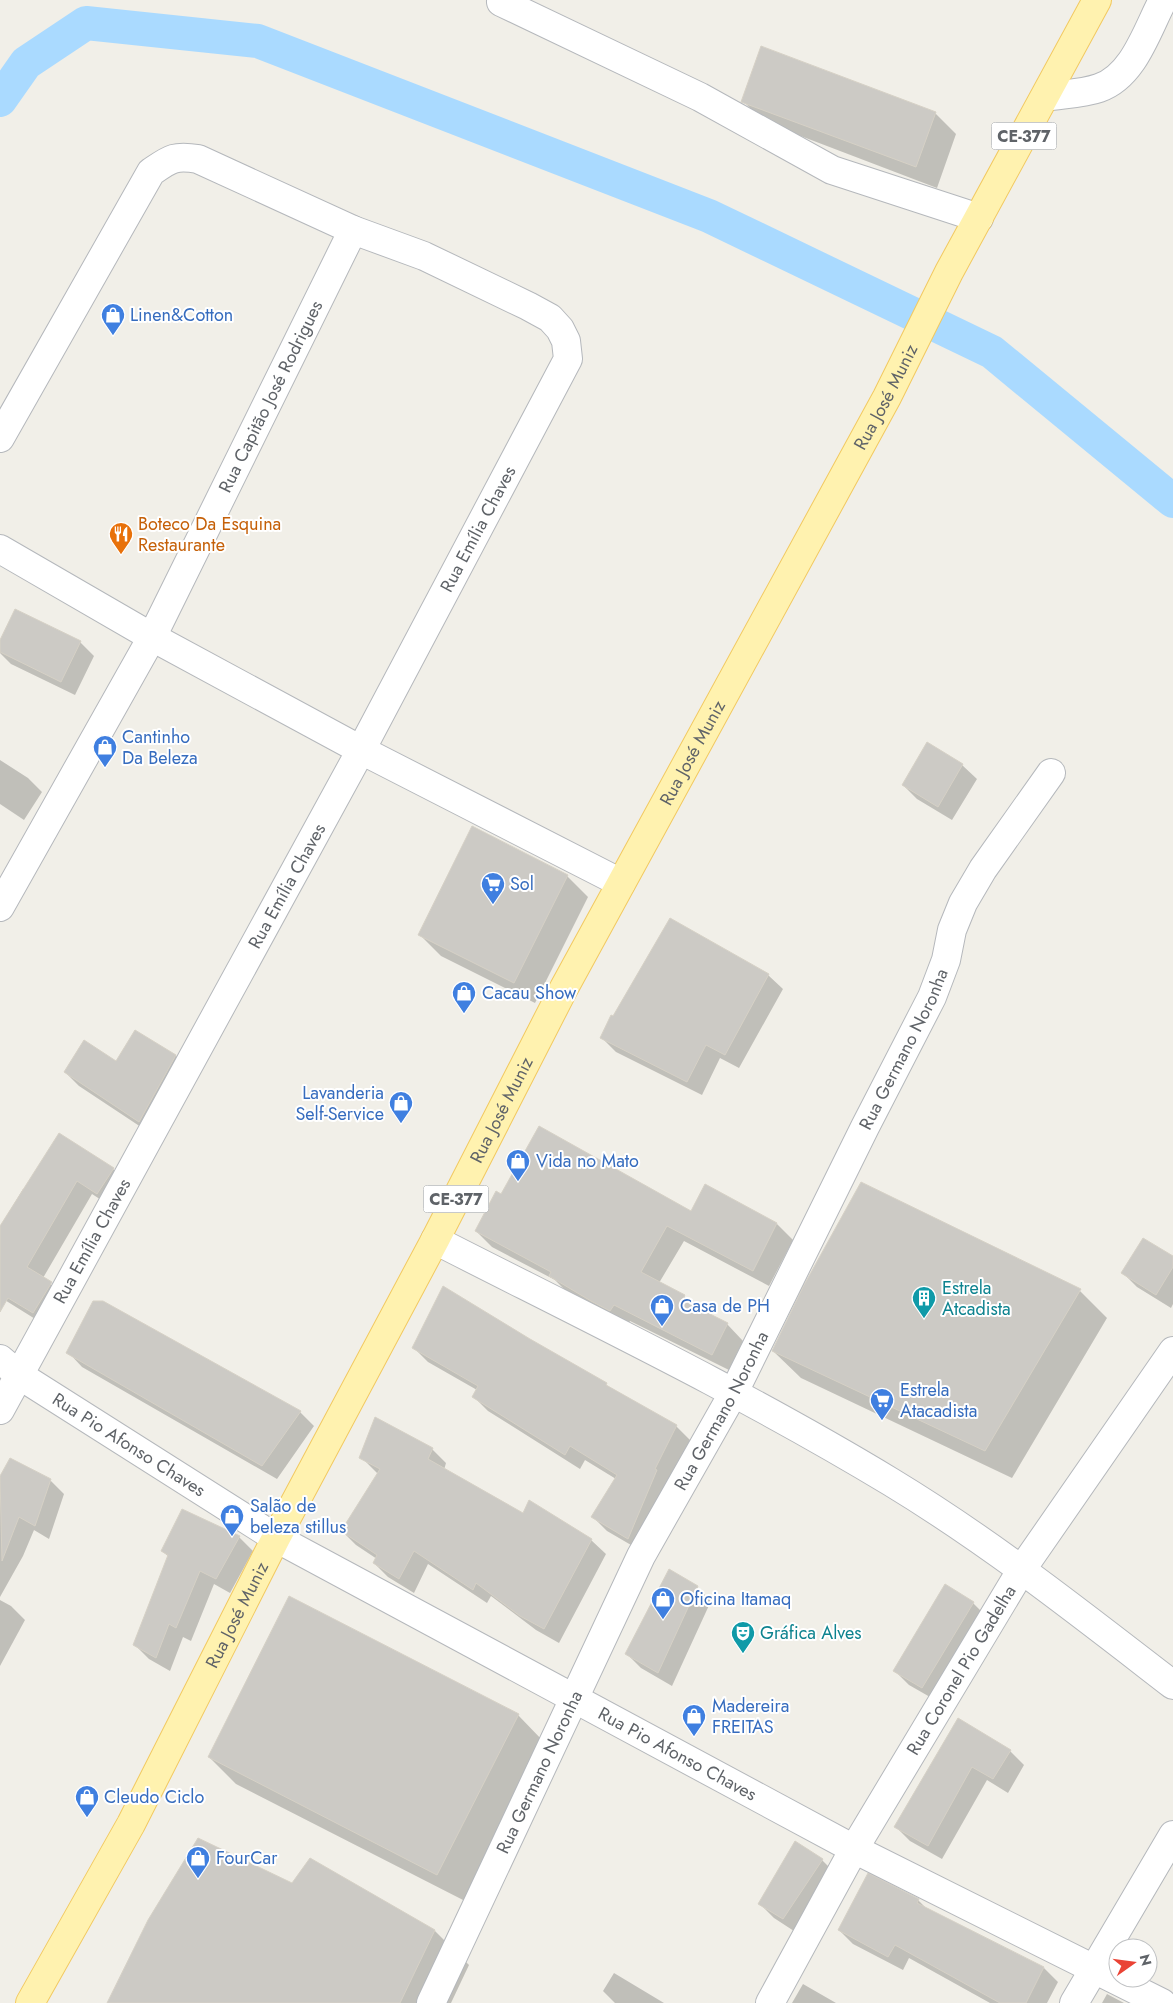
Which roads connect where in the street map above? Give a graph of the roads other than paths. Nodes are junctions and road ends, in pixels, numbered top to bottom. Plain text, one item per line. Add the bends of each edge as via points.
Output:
1 (502, 0) edge
2 (1098, 0) edge
3 (1163, 0) edge
4 (1045, 97) junction
5 (979, 218) junction
6 (353, 230) junction
7 (0, 438) edge
8 (0, 550) edge
9 (152, 637) junction
10 (361, 750) junction
11 (1051, 773) dead end
12 (621, 883) junction
13 (0, 907) edge
14 (435, 1240) junction
15 (1173, 1351) edge
16 (10, 1367) edge
17 (734, 1392) junction
18 (0, 1410) edge
19 (276, 1538) junction
20 (1022, 1569) junction
21 (1173, 1684) edge
22 (573, 1699) junction
23 (1173, 1835) edge
24 (854, 1849) junction
25 (1095, 1968) junction
26 (30, 2003) edge
27 (431, 2003) edge
28 (770, 2003) edge
29 (1074, 2003) edge
30 (1162, 2003) edge

1 - 5 street via 700,97 832,170
2 - 4 main road, CE-377
3 - 4 street via 1121,76 1097,89
4 - 5 main road, CE-377
5 - 12 main road, Rua José Muniz / CE-377 via 887,397
6 - 7 street via 198,159 179,156 169,159 151,172
6 - 9 street, Rua Capitão José Rodrigues
6 - 10 street, Rua Emília Chaves via 424,256 550,318 566,341 568,359
8 - 9 street
9 - 10 street
9 - 13 street, Rua Capitão José Rodrigues
10 - 12 street
10 - 16 street, Rua Emília Chaves
11 - 17 street, Rua Germano Noronha via 963,903 932,997
12 - 14 main road, Rua José Muniz / CE-377
14 - 17 street
14 - 19 main road, Rua José Muniz / CE-377
15 - 20 street, Rua Coronel Pio Gadelha
16 - 18 street, Rua Emília Chaves
16 - 19 street, Rua Pio Afonso Chaves
17 - 20 street via 892,1482
17 - 22 street, Rua Germano Noronha via 641,1556
19 - 22 street, Rua Pio Afonso Chaves
19 - 26 main road, Rua José Muniz / CE-377 via 131,1824
20 - 21 street
20 - 24 street, Rua Coronel Pio Gadelha
22 - 24 street, Rua Pio Afonso Chaves
22 - 27 street, Rua Germano Noronha
23 - 25 street
24 - 25 street, Rua Pio Afonso Chaves
24 - 28 street, Rua Coronel Pio Gadelha
25 - 29 street
25 - 30 street, Rua Pio Afonso Chaves

